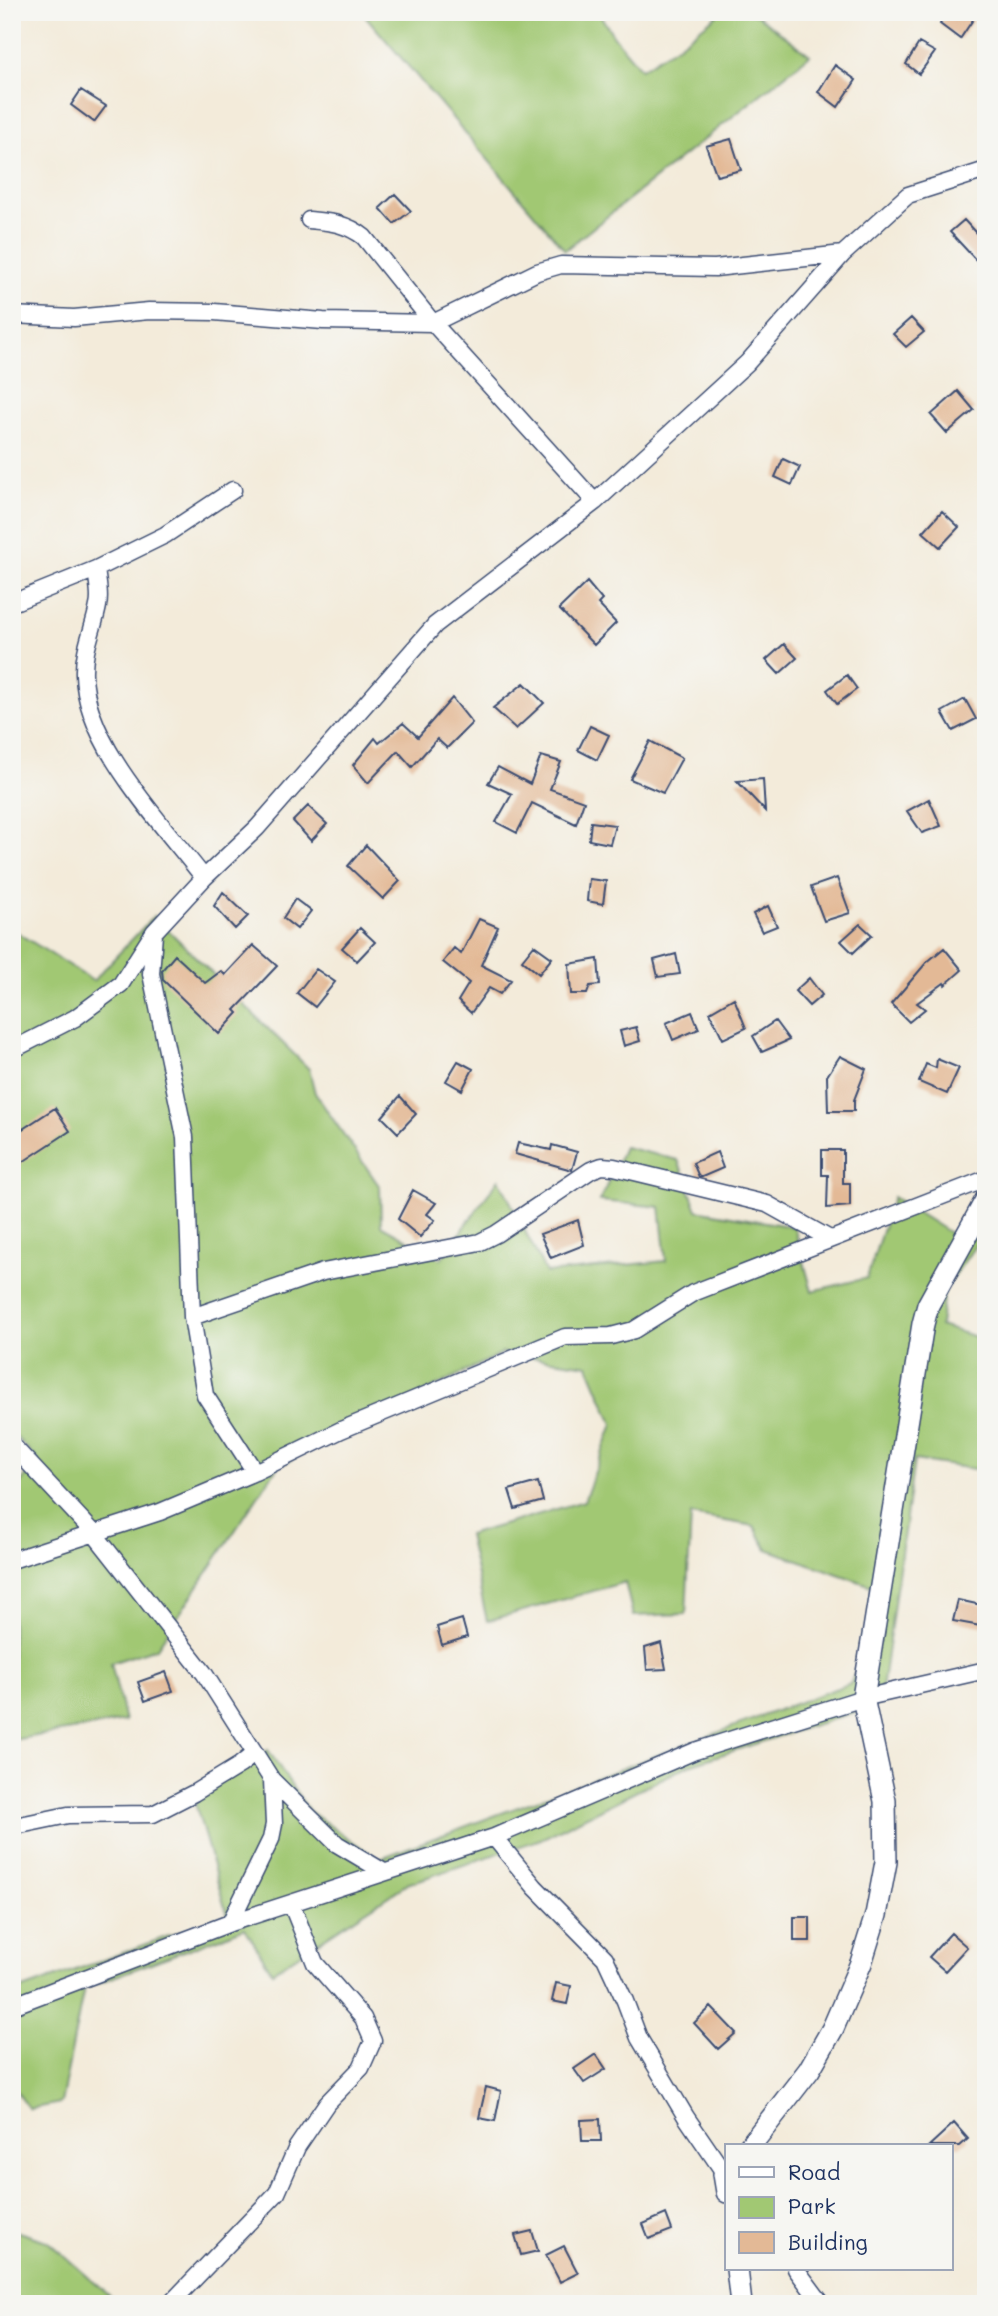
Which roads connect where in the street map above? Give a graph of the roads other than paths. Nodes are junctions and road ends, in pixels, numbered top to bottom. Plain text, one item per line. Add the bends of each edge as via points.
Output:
1 (986, 170) edge
2 (309, 220) dead end
3 (843, 254) junction
4 (12, 315) edge
5 (433, 323) junction
6 (233, 490) dead end
7 (595, 502) junction
8 (96, 569) junction
9 (12, 603) edge
10 (204, 878) junction
11 (154, 932) junction
12 (12, 1050) edge
13 (986, 1179) edge
14 (986, 1200) edge
15 (830, 1239) junction
16 (192, 1317) junction
17 (12, 1445) edge
18 (255, 1472) junction
19 (93, 1532) junction
20 (12, 1560) edge
21 (986, 1670) edge
22 (863, 1698) junction
23 (255, 1753) junction
24 (272, 1780) junction
25 (12, 1824) edge
26 (494, 1837) junction
27 (384, 1872) junction
28 (291, 1903) junction
29 (230, 1923) junction
30 (12, 2006) edge
31 (752, 2144) edge
32 (725, 2176) edge
33 (737, 2270) edge
34 (797, 2270) edge
35 (170, 2304) edge
36 (741, 2304) edge
37 (822, 2304) edge

1 - 3 street via 908,195
2 - 5 street via 352,227
3 - 5 street via 715,268 561,265 537,272
3 - 7 street via 747,363
4 - 5 street via 74,318 149,311 214,312 323,321
5 - 7 street
6 - 8 street via 165,535
7 - 10 street via 435,625 257,828
8 - 9 street
8 - 10 street via 99,603 83,672 87,706 112,760
10 - 11 street
11 - 12 street via 121,984 75,1018
11 - 16 street via 151,974 185,1137
13 - 15 street
14 - 22 street via 928,1305 923,1324
15 - 16 street via 766,1203 602,1166 480,1242 323,1272
15 - 18 street via 693,1293 634,1330 565,1338 341,1430
16 - 18 street via 205,1395
17 - 19 street
18 - 19 street via 160,1512
19 - 20 street
19 - 23 street via 204,1673
21 - 22 street
22 - 26 street via 695,1751
22 - 31 street via 885,1801 886,1862 876,1915 833,2028 809,2070
23 - 24 street
23 - 25 street via 153,1814 68,1815
24 - 27 street via 337,1844
24 - 29 street via 271,1839
26 - 27 street
26 - 32 street via 535,1887 605,1958 639,2038
27 - 28 street
28 - 29 street
28 - 35 street via 315,1963 363,2018 373,2040 361,2068 327,2103 297,2147 277,2193
29 - 30 street
33 - 36 street
34 - 37 street

